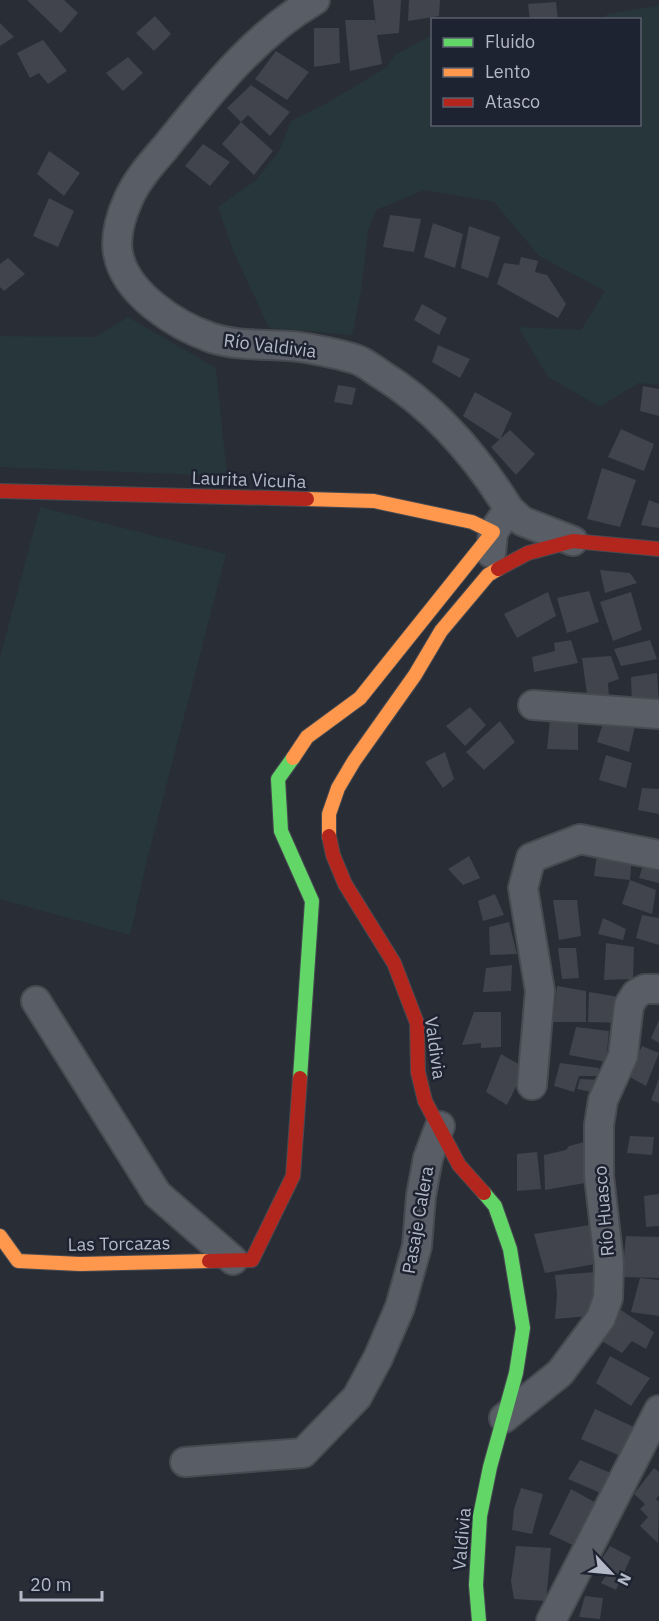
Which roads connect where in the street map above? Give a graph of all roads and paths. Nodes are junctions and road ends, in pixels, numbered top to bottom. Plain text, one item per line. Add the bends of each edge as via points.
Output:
1 (315, 0) edge
2 (0, 491) edge
3 (501, 520) junction
4 (573, 541) junction
5 (659, 549) edge
6 (488, 575) junction
7 (533, 705) dead end
8 (659, 714) edge
9 (659, 855) edge
10 (659, 989) edge
11 (36, 1001) dead end
12 (532, 1085) dead end
13 (440, 1126) junction
14 (0, 1236) edge
15 (242, 1260) junction
16 (659, 1410) edge
17 (504, 1418) junction
18 (185, 1462) dead end
19 (479, 1621) edge
20 (551, 1621) edge

1 - 3 street, Río Valdivia via 295,12 234,65 147,169 128,200 119,227 118,254 140,294 184,325 213,338 242,344 292,346 357,359 408,391 488,476
2 - 3 street, Laurita Vicuña via 374,501 472,522
3 - 4 street, Río Valdivia via 522,521
3 - 6 street
3 - 15 street via 360,698 307,737 278,779 281,831 312,902 293,1176
4 - 5 street
4 - 6 street, Valdivia via 528,553
6 - 13 street, Valdivia via 441,631 354,761 329,814 333,855 345,884 381,940 417,1023 418,1072 426,1101
7 - 8 street
9 - 12 street via 580,839 531,858 523,888 540,991
10 - 17 street, Río Huasco via 645,989 629,1005 623,1056 603,1100 599,1176 609,1263 608,1298 601,1318 560,1373
11 - 15 street via 157,1194
13 - 17 street, Valdivia via 459,1165 495,1206 510,1249 523,1328
13 - 18 street, Pasaje Calera via 428,1158 417,1246 400,1307 357,1397 303,1453
14 - 15 street, Las Torcazas via 18,1261 80,1264
16 - 20 street
17 - 19 street, Valdivia via 480,1516 476,1585

